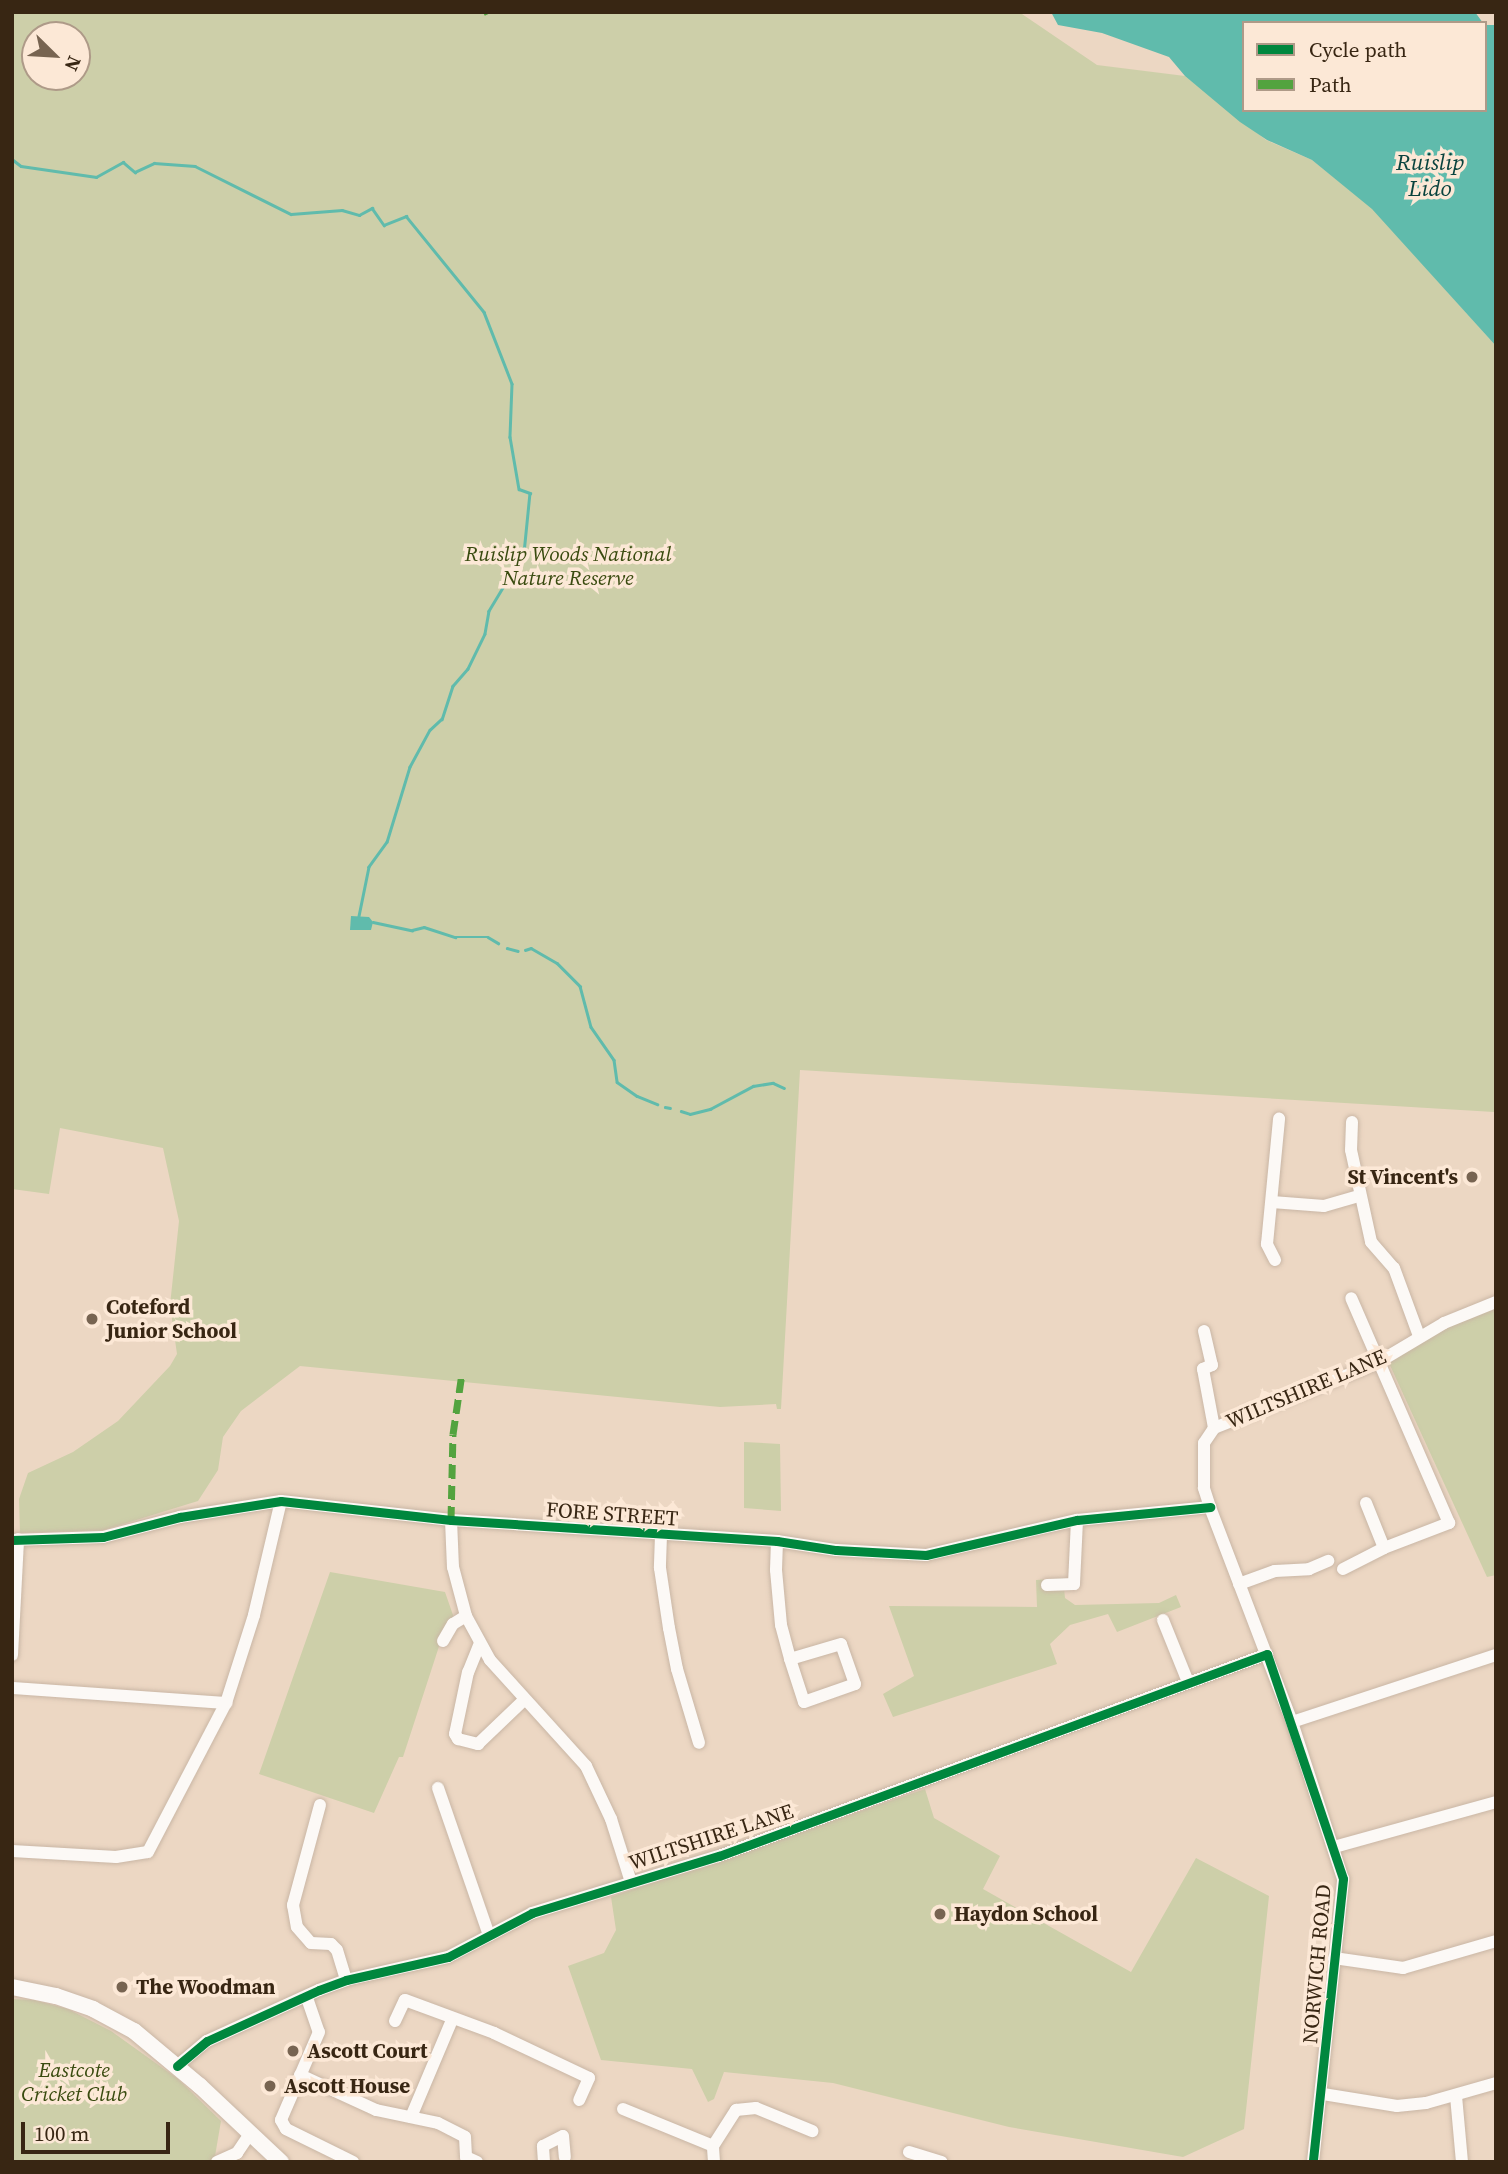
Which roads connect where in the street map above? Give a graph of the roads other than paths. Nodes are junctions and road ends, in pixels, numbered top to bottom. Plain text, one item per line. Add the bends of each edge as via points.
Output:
1 (1279, 1119) dead end
2 (1352, 1122) dead end
3 (1359, 1196) junction
4 (1272, 1202) junction
5 (1275, 1260) dead end
6 (1351, 1298) dead end
7 (1496, 1302) edge
8 (1204, 1331) dead end
9 (1419, 1336) junction
10 (1377, 1363) junction
11 (1214, 1428) junction
12 (281, 1501) junction
13 (1366, 1503) dead end
14 (1210, 1507) junction
15 (451, 1520) junction
16 (1077, 1520) junction
17 (661, 1535) junction
18 (15, 1540) edge
19 (777, 1541) junction
20 (1384, 1548) junction
21 (1328, 1561) dead end
22 (1343, 1569) dead end
23 (1239, 1584) junction
24 (1046, 1585) dead end
25 (466, 1616) junction
26 (1163, 1619) dead end
27 (443, 1641) dead end
28 (480, 1643) junction
29 (1267, 1654) junction
30 (12, 1655) edge
31 (1496, 1655) edge
32 (790, 1660) junction
33 (1188, 1682) junction
34 (12, 1688) edge
35 (524, 1700) junction
36 (226, 1703) junction
37 (1292, 1722) junction
38 (699, 1743) dead end
39 (438, 1788) dead end
40 (1496, 1802) edge
41 (320, 1805) dead end
42 (1334, 1847) junction
43 (12, 1851) edge
44 (631, 1882) junction
45 (489, 1935) junction
46 (1496, 1941) edge
47 (1334, 1958) junction
48 (346, 1980) junction
49 (12, 1987) edge
50 (307, 1998) junction
51 (452, 2020) junction
52 (395, 2021) dead end
53 (177, 2066) junction
54 (300, 2075) junction
55 (1496, 2083) edge
56 (1323, 2094) junction
57 (1456, 2096) junction
58 (579, 2100) dead end
59 (623, 2109) dead end
60 (411, 2117) junction
61 (812, 2131) dead end
62 (249, 2135) junction
63 (712, 2146) junction
64 (909, 2152) dead end
65 (565, 2157) dead end
66 (238, 2158) edge
67 (217, 2162) edge
68 (281, 2162) edge
69 (353, 2162) edge
70 (477, 2162) edge
71 (544, 2162) edge
72 (714, 2162) edge
73 (940, 2162) edge
74 (1313, 2162) edge
75 (1462, 2162) edge

1 - 4 street
2 - 3 street via 1351,1150
3 - 4 street via 1324,1206
3 - 9 street via 1371,1242 1394,1268
4 - 5 street via 1267,1244
6 - 10 street
7 - 9 street, WILTSHIRE LANE
8 - 11 street via 1212,1365 1203,1369
9 - 10 street, WILTSHIRE LANE
10 - 11 street, WILTSHIRE LANE
10 - 20 street via 1449,1523
11 - 14 street, WILTSHIRE LANE via 1203,1449 1204,1488
12 - 15 street, FORE STREET
12 - 18 street, FORE STREET via 180,1517 103,1537
12 - 36 street via 254,1615
13 - 20 street
14 - 16 street, FORE STREET
14 - 23 street, WILTSHIRE LANE
15 - 17 street, FORE STREET
15 - 25 street via 453,1567
16 - 19 street, FORE STREET via 926,1555
16 - 24 street via 1074,1584
17 - 19 street, FORE STREET
17 - 38 street via 660,1567 677,1669
18 - 30 street
19 - 32 street via 782,1625
20 - 22 street
21 - 23 street via 1309,1569 1275,1571
23 - 29 street, WILTSHIRE LANE
25 - 27 street via 453,1624
25 - 28 street
26 - 33 street
28 - 35 street
28 - 35 street via 468,1672 455,1734 458,1739 478,1744
29 - 33 street, WILTSHIRE LANE
29 - 37 street, NORWICH ROAD
31 - 37 street
32 - 32 street via 841,1644 855,1684 804,1702
33 - 44 street, WILTSHIRE LANE via 719,1856
34 - 36 street
35 - 44 street via 586,1766 611,1819
36 - 43 street via 148,1852 116,1857
37 - 42 street, NORWICH ROAD
39 - 45 street
40 - 42 street
41 - 48 street via 293,1905 297,1927 311,1943 331,1944 337,1950
42 - 47 street, NORWICH ROAD via 1343,1879
44 - 45 street, WILTSHIRE LANE via 532,1913
45 - 48 street, WILTSHIRE LANE via 449,1957
46 - 47 street via 1403,1968
47 - 56 street, NORWICH ROAD
48 - 50 street, WILTSHIRE LANE
49 - 53 main road via 93,2009 134,2031
50 - 53 street, WILTSHIRE LANE via 207,2041
50 - 54 street via 319,2032
51 - 52 street via 405,2000
51 - 58 street via 494,2033 589,2078
51 - 60 street
53 - 62 main road
54 - 60 street via 376,2110
54 - 69 street via 281,2120 286,2129
55 - 57 street
56 - 57 street via 1397,2106
56 - 74 street, NORWICH ROAD
57 - 75 street
59 - 63 street
60 - 70 street via 438,2123 465,2137 466,2157
61 - 63 street via 756,2108 736,2109
62 - 66 street
62 - 68 main road
63 - 72 street
64 - 73 street
65 - 71 street via 563,2136 543,2146
66 - 67 street

